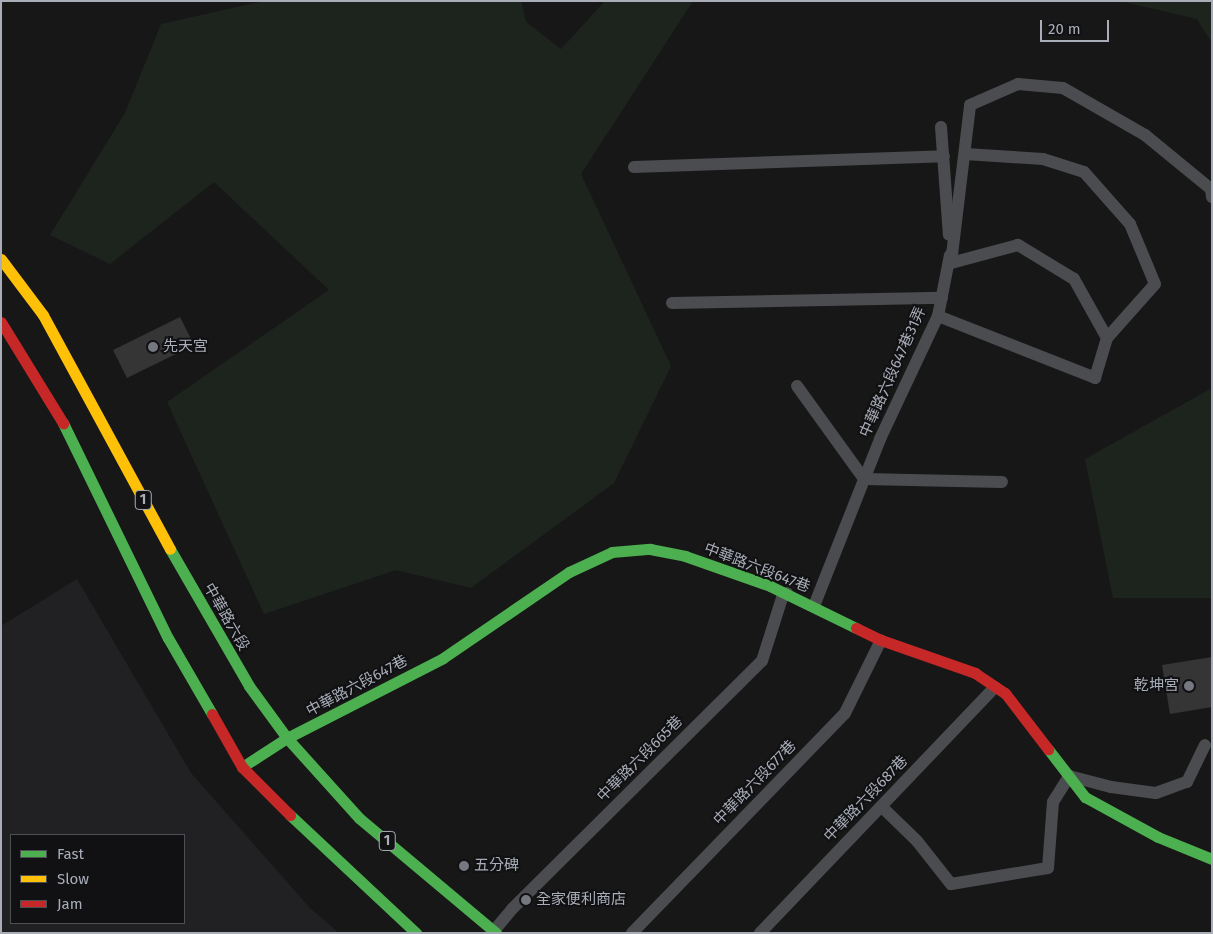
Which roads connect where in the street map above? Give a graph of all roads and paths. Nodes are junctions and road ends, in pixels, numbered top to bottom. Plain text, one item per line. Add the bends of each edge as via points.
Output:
1 (941, 126) dead end
2 (965, 154) junction
3 (944, 156) junction
4 (634, 167) dead end
5 (1212, 197) edge
6 (1, 260) edge
7 (951, 263) junction
8 (942, 298) junction
9 (672, 303) dead end
10 (938, 316) junction
11 (1, 322) edge
12 (1107, 338) junction
13 (797, 386) dead end
14 (864, 480) junction
15 (1002, 482) dead end
16 (787, 593) junction
17 (814, 606) junction
18 (881, 640) junction
19 (995, 686) junction
20 (287, 738) junction
21 (1205, 745) dead end
22 (242, 767) junction
23 (1069, 776) junction
24 (882, 807) junction
25 (1212, 859) edge
26 (494, 932) edge
27 (416, 933) edge
28 (632, 933) edge
29 (760, 933) edge

1 - 3 lane, 中華路六段647巷31弄
2 - 5 lane via 970,105 1018,84 1063,88 1145,135 1210,189
2 - 7 lane
2 - 12 lane via 1043,159 1084,172 1130,224 1155,284
3 - 4 lane
3 - 7 lane, 中華路六段647巷31弄
6 - 20 main road, 中華路六段 / 1 via 43,315 175,558 249,686
7 - 8 lane, 中華路六段647巷31弄
7 - 12 lane via 1018,245 1074,279
8 - 9 lane
8 - 10 lane, 中華路六段647巷31弄
10 - 12 lane via 1095,378
10 - 14 lane, 中華路六段647巷31弄
11 - 22 main road via 53,404 136,567 168,638
13 - 14 lane, 中華路六段647巷31弄
14 - 15 lane
14 - 17 lane, 中華路六段647巷31弄
16 - 17 main road, 中華路六段647巷
16 - 20 main road, 中華路六段647巷 via 686,556 650,549 612,552 569,572 443,658
16 - 26 lane, 中華路六段665巷 via 782,598 762,661
17 - 18 main road, 中華路六段647巷
18 - 19 main road, 中華路六段647巷 via 975,673
18 - 28 lane, 中華路六段677巷 via 845,713
19 - 23 main road, 中華路六段647巷 via 1032,725
19 - 24 lane, 中華路六段687巷
20 - 22 main road, 中華路六段647巷
20 - 26 main road, 中華路六段 / 1 via 359,818
21 - 23 lane via 1187,782 1156,793 1112,787
22 - 27 main road via 330,855
23 - 24 lane via 1053,802 1048,868 951,884 918,841
23 - 25 main road, 中華路六段647巷 via 1085,797 1158,837
24 - 29 lane, 中華路六段687巷

